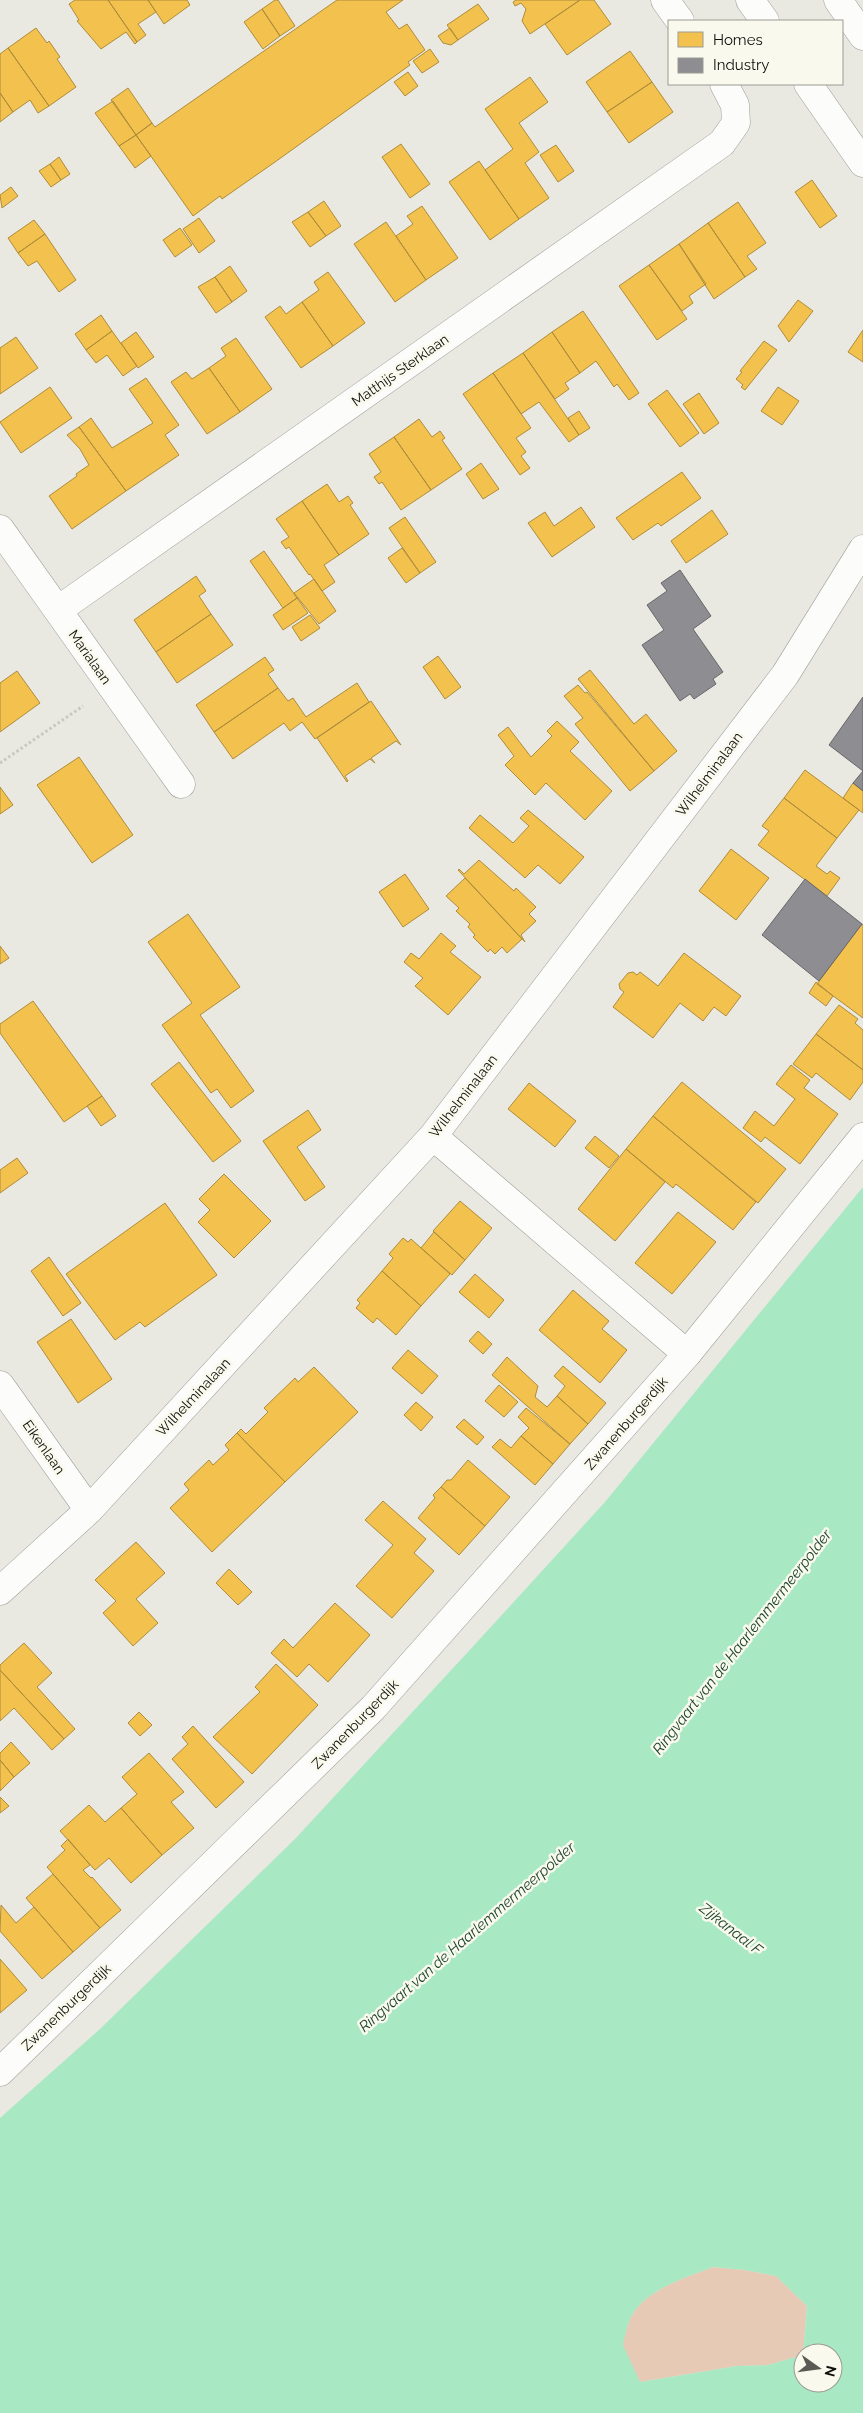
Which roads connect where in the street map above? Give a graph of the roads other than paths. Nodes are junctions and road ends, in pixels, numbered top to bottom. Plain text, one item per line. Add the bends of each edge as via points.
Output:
1 (665, 0) edge
2 (750, 0) edge
3 (838, 0) edge
4 (679, 20) edge
5 (764, 20) edge
6 (863, 36) edge
7 (725, 85) edge
8 (809, 85) edge
9 (863, 163) edge
10 (0, 529) edge
11 (863, 549) edge
12 (58, 610) junction
13 (181, 784) dead end
14 (434, 1136) junction
15 (863, 1137) edge
16 (687, 1354) junction
17 (0, 1384) edge
18 (89, 1510) junction
19 (0, 1590) edge
20 (0, 2072) edge

1 - 4 street
2 - 5 street
3 - 6 street
7 - 12 street, Matthijs Sterklaan via 735,105 736,123 722,143
8 - 9 street
10 - 12 street, Marialaan
11 - 14 street, Wilhelminalaan via 785,675
12 - 13 street, Marialaan
14 - 16 street
14 - 18 street, Wilhelminalaan
15 - 16 street, Zwanenburgerdijk
16 - 20 street, Zwanenburgerdijk via 373,1708
17 - 18 street, Eikenlaan
18 - 19 street, Wilhelminalaan

